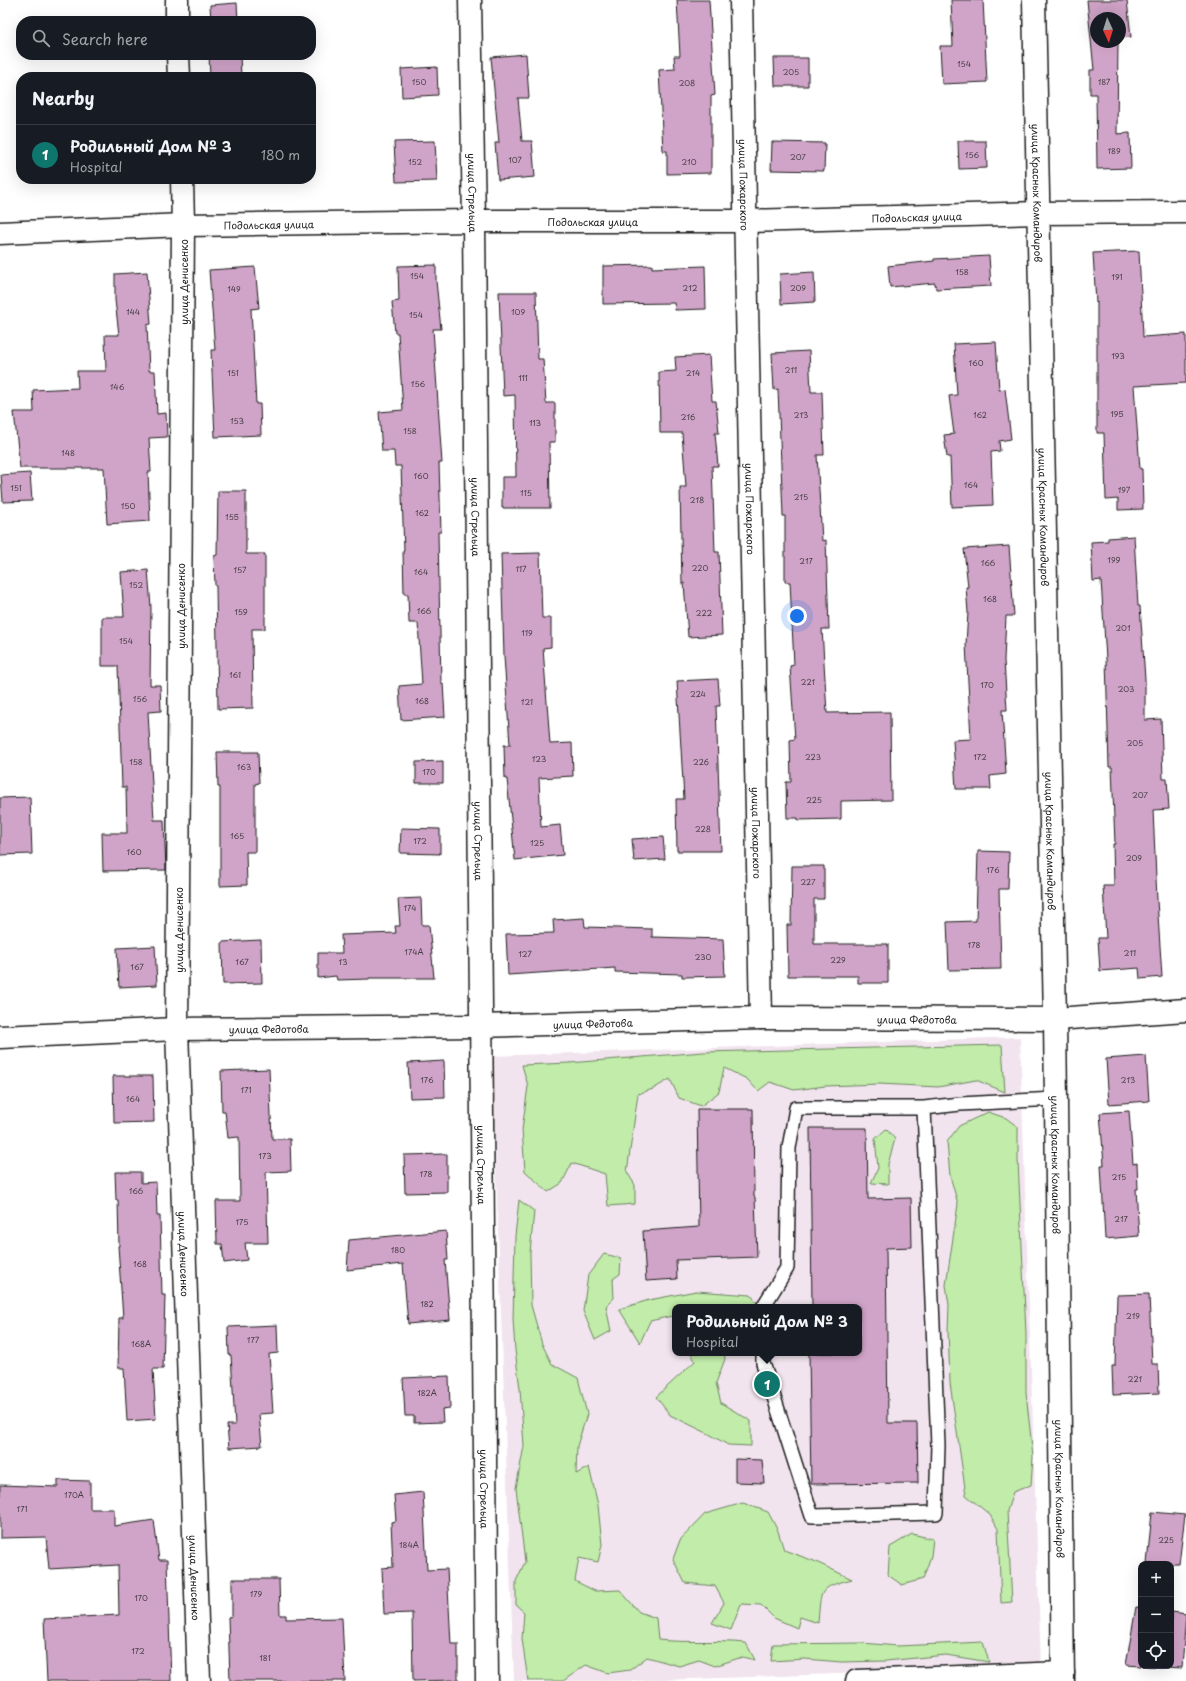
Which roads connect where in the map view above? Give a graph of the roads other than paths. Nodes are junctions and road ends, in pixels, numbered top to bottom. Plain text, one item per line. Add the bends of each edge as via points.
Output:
1 (176, 0) edge
2 (470, 0) edge
3 (740, 0) edge
4 (1034, 0) edge
5 (177, 16) edge
6 (178, 60) edge
7 (179, 72) edge
8 (182, 184) edge
9 (1186, 212) edge
10 (1039, 213) junction
11 (746, 220) junction
12 (474, 221) junction
13 (183, 226) junction
14 (0, 233) edge
15 (1186, 1010) edge
16 (761, 1018) junction
17 (1054, 1019) junction
18 (480, 1026) junction
19 (177, 1029) junction
20 (0, 1036) edge
21 (1056, 1099) junction
22 (924, 1108) junction
23 (765, 1304) edge
24 (763, 1356) edge
25 (1063, 1677) edge
26 (199, 1681) edge
27 (487, 1681) edge
28 (857, 1681) edge

1 - 5 street
2 - 12 street, улица Стрельца
3 - 11 street, улица Пожарского
4 - 10 street, улица Красных Командиров
6 - 7 street
8 - 13 street, улица Денисенко
9 - 10 street, Подольская улица
10 - 11 street, Подольская улица
10 - 17 street, улица Красных Командиров
11 - 12 street, Подольская улица
11 - 16 street, улица Пожарского
12 - 13 street, Подольская улица
12 - 18 street, улица Стрельца
13 - 14 street, Подольская улица
13 - 19 street, улица Денисенко
15 - 17 street, улица Федотова
16 - 17 street, улица Федотова
16 - 18 street, улица Федотова
17 - 21 street, улица Красных Командиров
18 - 19 street, улица Федотова
18 - 27 street, улица Стрельца
19 - 20 street, улица Федотова
19 - 26 street, улица Денисенко
21 - 22 lane
21 - 25 street, улица Красных Командиров
22 - 23 lane via 796,1108 789,1148 787,1268
22 - 24 lane via 938,1445 936,1513 812,1516 763,1363
25 - 28 street

